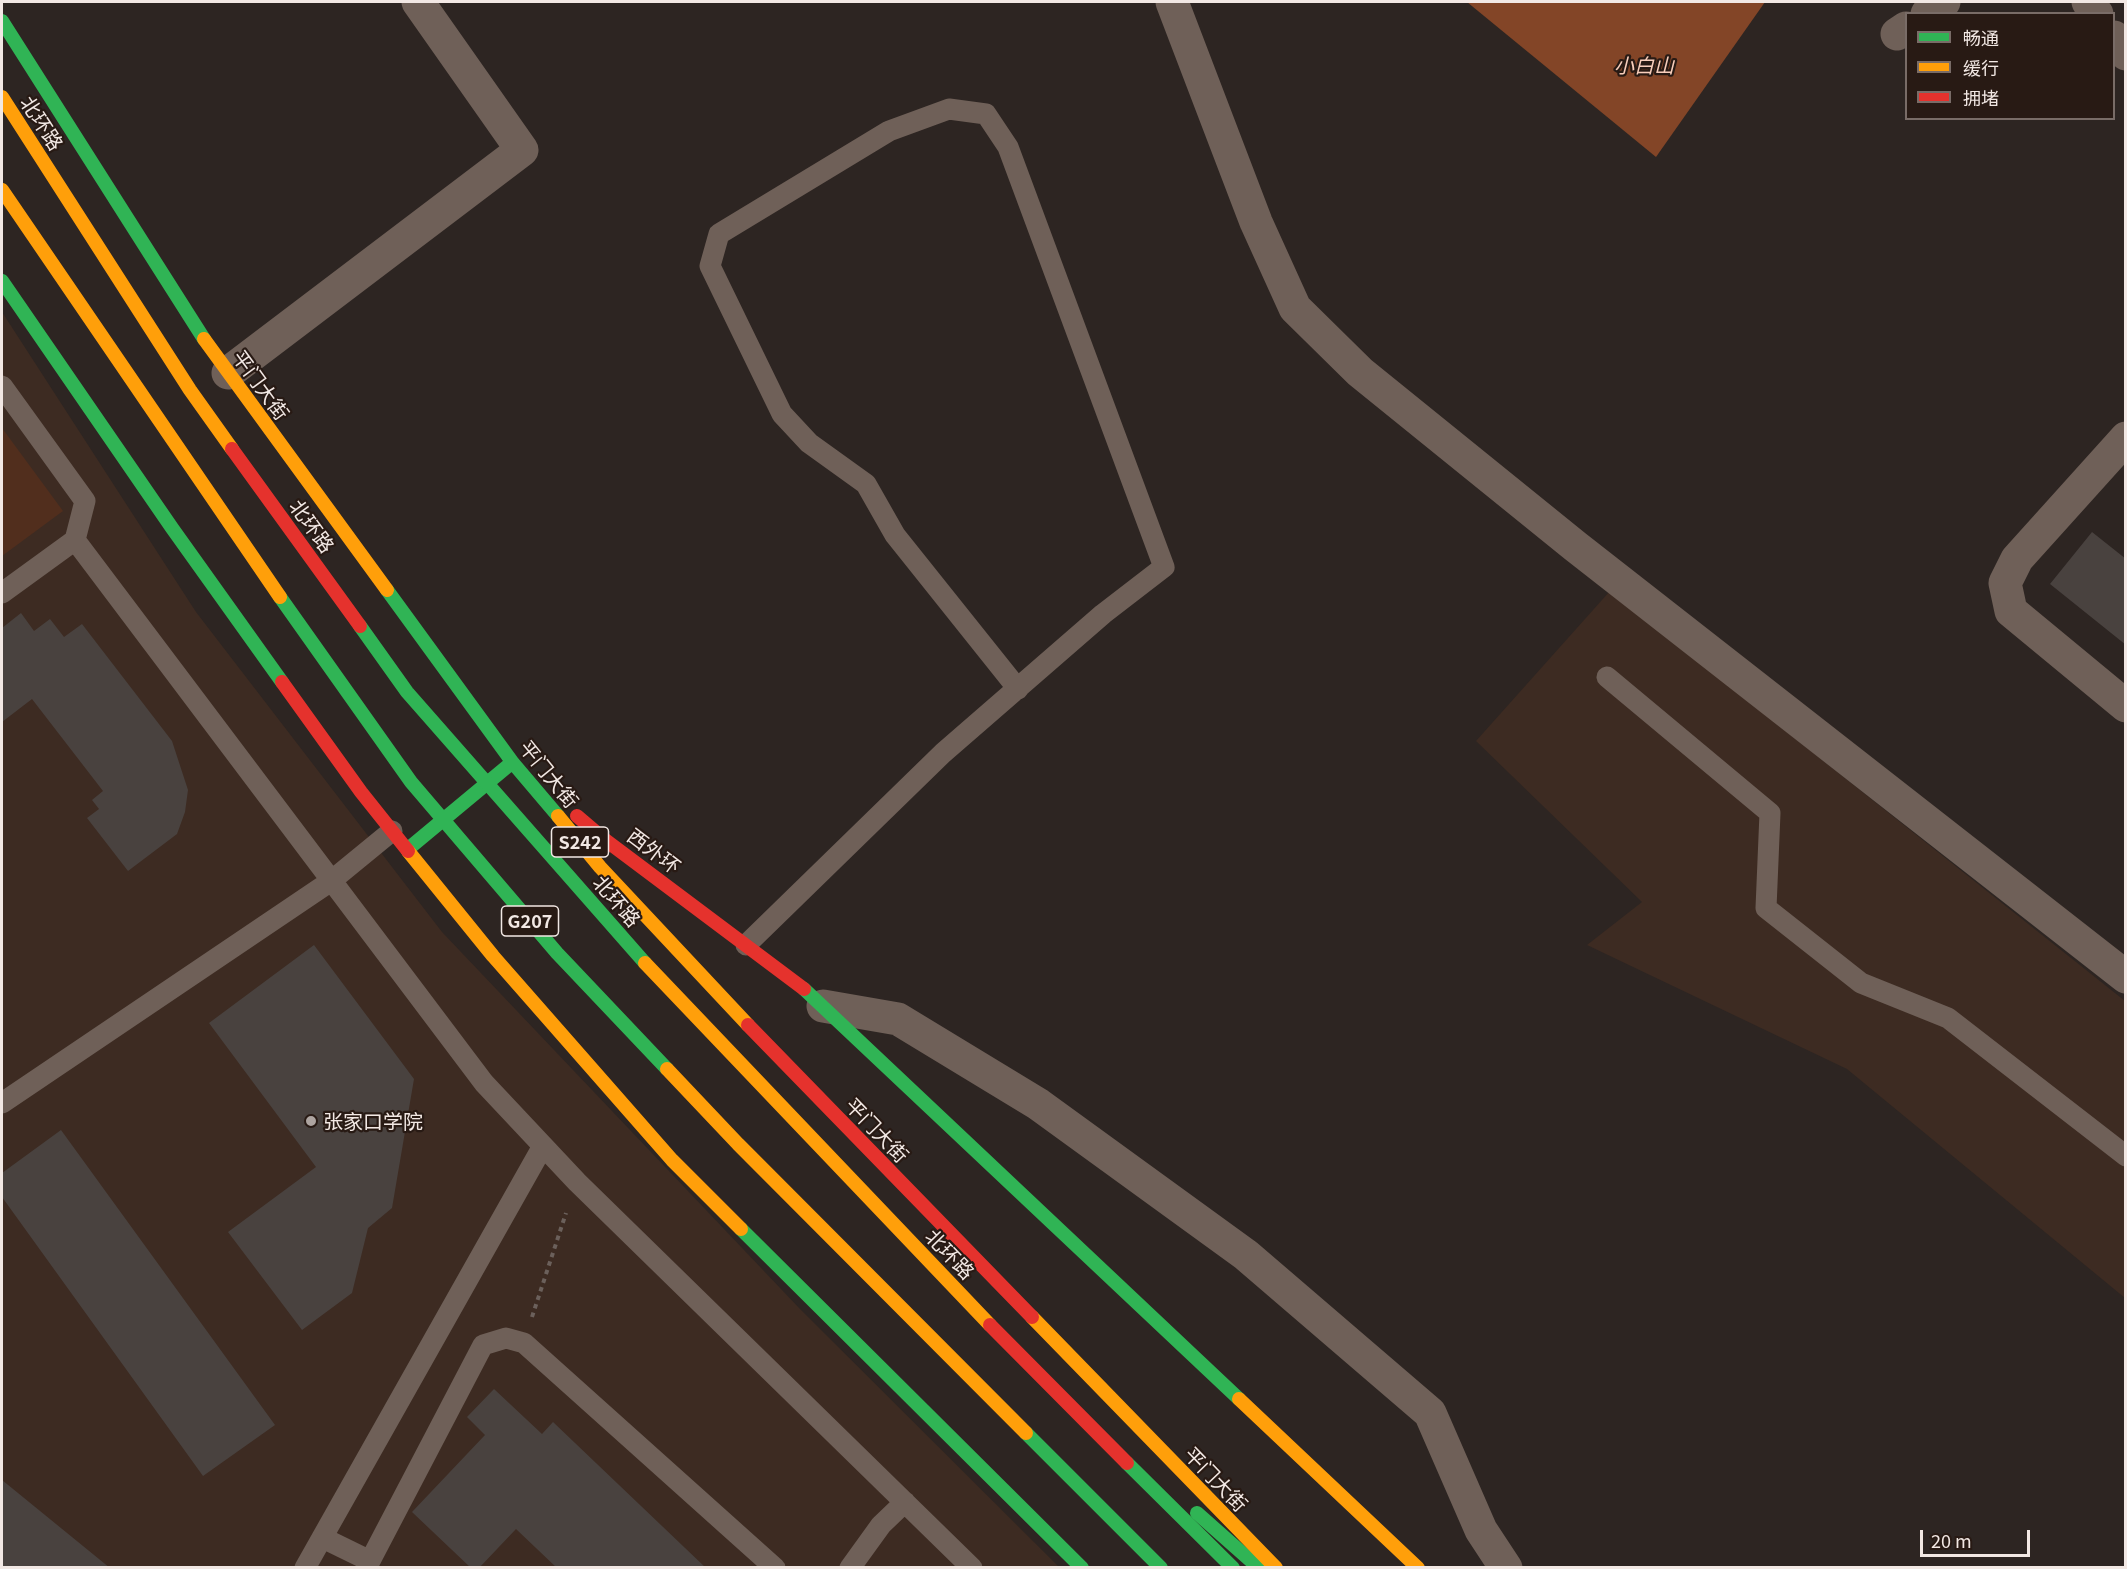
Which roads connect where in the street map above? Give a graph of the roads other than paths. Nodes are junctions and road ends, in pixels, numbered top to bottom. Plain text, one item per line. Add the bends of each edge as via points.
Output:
1 (418, 2) edge
2 (1172, 2) edge
3 (1944, 2) edge
4 (1930, 12) edge
5 (2, 21) edge
6 (2115, 38) edge
7 (2126, 54) edge
8 (2, 97) edge
9 (2, 190) edge
10 (2, 281) edge
11 (228, 373) junction
12 (2, 386) edge
13 (2126, 438) edge
14 (75, 540) junction
15 (2, 593) edge
16 (1607, 677) dead end
17 (1018, 689) junction
18 (2126, 706) edge
19 (513, 763) junction
20 (392, 831) junction
21 (408, 849) junction
22 (331, 881) junction
23 (746, 945) junction
24 (2126, 977) edge
25 (823, 1006) junction
26 (2, 1103) edge
27 (543, 1146) junction
28 (2126, 1156) edge
29 (1017, 1353) junction
30 (905, 1502) junction
31 (323, 1538) junction
32 (305, 1568) edge
33 (776, 1568) edge
34 (850, 1568) edge
35 (972, 1568) edge
36 (1082, 1568) edge
37 (1161, 1568) edge
38 (1233, 1568) edge
39 (1259, 1568) edge
40 (1276, 1568) edge
41 (1418, 1568) edge
42 (1506, 1568) edge

1 - 11 street via 522,150
2 - 24 street via 1256,222 1295,308 1360,372 1575,546
3 - 4 street
5 - 11 main road, 平门大街 / S242
6 - 7 street
8 - 29 main road, 北环路 / G207, bridge via 190,390 407,692 644,962
9 - 37 main road, G207, bridge via 266,578 411,782 557,953 729,1135
10 - 20 main road via 172,528
11 - 19 main road, 平门大街 / S242
12 - 14 lane via 85,501
13 - 18 street via 2017,559 2005,583 2011,611
14 - 15 lane
14 - 22 lane
16 - 28 lane via 1770,813 1766,908 1861,982 1947,1017
17 - 17 lane via 1103,614 1164,567 1008,147 986,114 949,109 889,131 719,234 710,266 782,414 809,443 866,484 895,535
17 - 23 lane via 942,753
19 - 21 main road
19 - 23 main road, 西外环 via 604,839
19 - 40 main road, 平门大街 / S242 via 600,867 763,1041
20 - 21 main road
20 - 22 lane
21 - 36 main road via 493,956 672,1160
22 - 26 lane
22 - 27 lane via 484,1083
23 - 25 main road, 西外环
25 - 41 main road, 西外环
25 - 42 street via 898,1019 1038,1104 1245,1255 1430,1413 1481,1530
27 - 30 lane
27 - 31 lane
29 - 38 main road, 北环路 / G207, bridge
29 - 39 main road, bridge
30 - 34 lane via 881,1525
30 - 35 lane
31 - 32 lane
31 - 33 lane via 370,1561 483,1345 506,1338 524,1343

